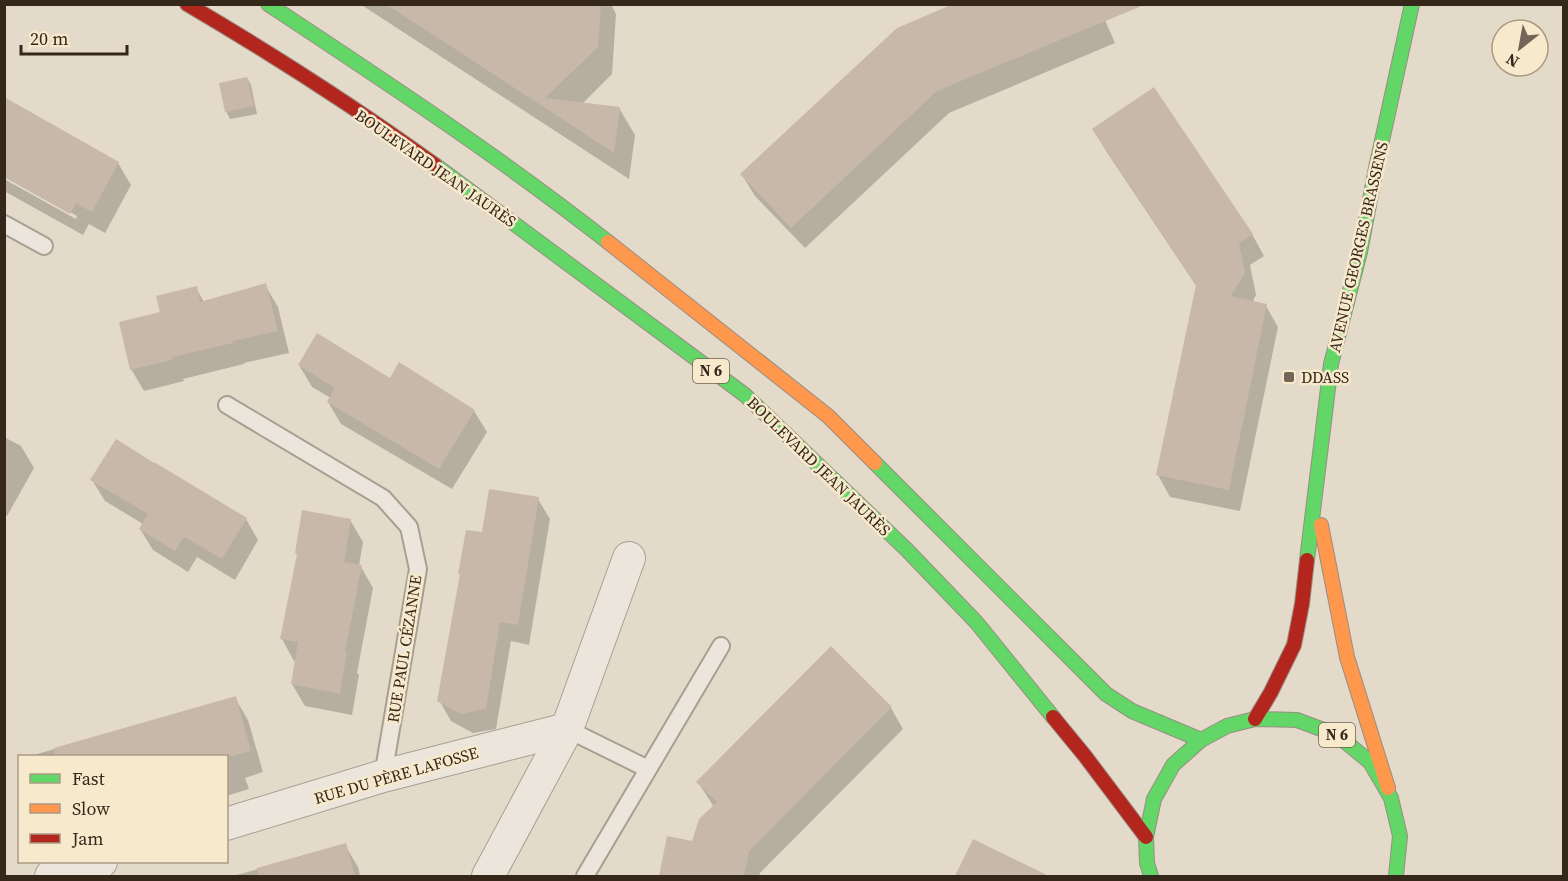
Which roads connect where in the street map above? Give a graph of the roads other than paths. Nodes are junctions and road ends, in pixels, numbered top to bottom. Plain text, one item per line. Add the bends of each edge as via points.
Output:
1 (188, 4) edge
2 (268, 4) edge
3 (1412, 4) edge
4 (4, 224) edge
5 (44, 246) dead end
6 (227, 405) dead end
7 (1315, 492) junction
8 (628, 558) dead end
9 (721, 646) dead end
10 (1255, 718) junction
11 (567, 729) junction
12 (1201, 740) junction
13 (648, 769) junction
14 (383, 777) junction
15 (1391, 798) junction
16 (228, 823) edge
17 (1146, 837) junction
18 (94, 863) edge
19 (1398, 875) edge
20 (51, 876) edge
21 (488, 876) edge
22 (585, 876) edge
23 (1151, 876) edge

1 - 17 main road, BOULEVARD JEAN JAURÈS / N 6 via 403,142 745,395 907,550 977,623
2 - 12 main road, N 6 via 416,102 575,216 828,416 1106,694 1132,711
3 - 7 main road, AVENUE GEORGES BRASSENS via 1360,252 1331,364
4 - 5 lane
6 - 14 lane, RUE PAUL CÉZANNE via 383,498 409,527 418,569
7 - 10 main road, AVENUE GEORGES BRASSENS via 1294,645
7 - 15 main road, AVENUE GEORGES BRASSENS via 1347,657
8 - 11 street
9 - 13 lane
10 - 12 main road, N 6 via 1227,726
10 - 15 main road, N 6 via 1297,720 1337,735 1370,762
11 - 13 lane
11 - 14 street, RUE DU PÈRE LAFOSSE
11 - 21 street
12 - 17 main road, N 6 via 1173,765 1154,799
13 - 22 lane
14 - 16 street, RUE DU PÈRE LAFOSSE
15 - 19 main road, N 6 via 1400,836
17 - 23 main road, N 6
18 - 20 street

